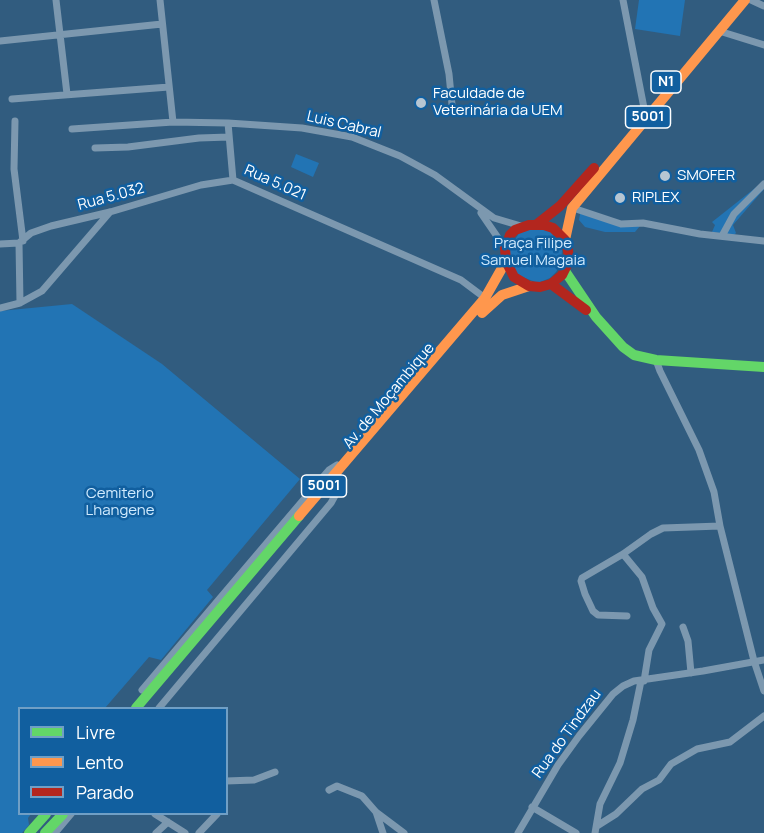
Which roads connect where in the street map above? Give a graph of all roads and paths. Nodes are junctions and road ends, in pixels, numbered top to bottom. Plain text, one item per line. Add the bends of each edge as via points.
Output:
1 (56, 0) edge
2 (160, 0) edge
3 (434, 0) edge
4 (622, 0) edge
5 (735, 0) edge
6 (745, 0) edge
7 (751, 0) edge
8 (764, 6) edge
9 (162, 24) junction
10 (719, 31) junction
11 (59, 33) junction
12 (0, 41) edge
13 (764, 45) edge
14 (169, 87) junction
15 (67, 94) junction
16 (12, 99) dead end
17 (452, 105) dead end
18 (644, 108) junction
19 (15, 121) dead end
20 (173, 122) junction
21 (228, 123) junction
22 (72, 129) dead end
23 (229, 137) junction
24 (95, 148) dead end
25 (233, 180) junction
26 (764, 184) edge
27 (473, 204) junction
28 (572, 208) junction
29 (110, 212) junction
30 (536, 225) junction
31 (522, 226) junction
32 (722, 236) junction
33 (565, 240) junction
34 (764, 241) edge
35 (21, 242) junction
36 (0, 244) edge
37 (505, 248) junction
38 (506, 261) junction
39 (565, 270) junction
40 (551, 284) junction
41 (529, 286) junction
42 (485, 298) junction
43 (20, 303) junction
44 (0, 308) edge
45 (596, 317) junction
46 (656, 360) junction
47 (764, 367) edge
48 (343, 463) junction
49 (336, 483) junction
50 (720, 529) junction
51 (623, 554) junction
52 (627, 616) dead end
53 (683, 627) dead end
54 (764, 660) edge
55 (754, 661) junction
56 (691, 673) junction
57 (643, 681) junction
58 (764, 691) edge
59 (129, 707) edge
60 (137, 707) edge
61 (148, 707) edge
62 (160, 707) edge
63 (764, 716) edge
64 (275, 772) dead end
65 (228, 781) edge
66 (329, 790) dead end
67 (532, 807) junction
68 (376, 812) junction
69 (38, 815) edge
70 (44, 815) edge
71 (69, 815) edge
72 (158, 815) edge
73 (215, 815) edge
74 (60, 816) edge
75 (168, 822) junction
76 (596, 830) edge
77 (24, 833) edge
78 (29, 833) edge
79 (45, 833) edge
80 (55, 833) edge
81 (156, 833) edge
82 (185, 833) edge
83 (199, 833) edge
84 (382, 833) edge
85 (404, 833) edge
86 (518, 833) edge
87 (576, 833) edge

1 - 11 street
2 - 9 street
3 - 17 street
4 - 18 street
5 - 18 main road, N1
6 - 10 main road, 5001
7 - 8 street
9 - 11 street
9 - 14 street
10 - 13 street
10 - 28 main road, 5001
11 - 12 street
11 - 15 street
14 - 15 street
14 - 20 street
15 - 16 street
18 - 30 main road, N1 via 560,206
19 - 35 street via 14,169
20 - 21 street
20 - 22 street
21 - 23 street, Rua 5.021
21 - 27 street, Luis Cabral via 325,131 373,144 435,175
23 - 24 street
23 - 25 street, Rua 5.021
25 - 29 street, Rua 5.032 via 201,185
25 - 42 street, Rua 5.021 via 461,280
26 - 32 street via 734,214
27 - 31 street, Luis Cabral via 494,218
27 - 37 street, Luis Cabral
28 - 32 street via 621,224 643,223
28 - 33 main road, 5001
29 - 35 street, Rua 5.032 via 51,226 31,233
29 - 43 street via 42,291
30 - 31 main road
30 - 33 main road via 553,228
31 - 37 main road via 510,235
32 - 34 street
33 - 39 main road, 5001
35 - 36 street, Rua 5.032
35 - 43 street
37 - 38 main road
38 - 41 main road via 514,277
38 - 42 main road, Av. de Moçambique / 5001
39 - 40 main road
39 - 45 main road
40 - 41 main road
40 - 45 main road
41 - 49 main road, Av. de Moçambique / 5001 via 502,295 490,304
42 - 48 main road, Av. de Moçambique / 5001
43 - 44 street
45 - 46 main road via 634,355
46 - 47 main road
46 - 50 street via 699,450 714,492
48 - 59 street via 329,470
48 - 60 main road, Av. de Moçambique / 5001
49 - 61 main road, Av. de Moçambique / 5001
49 - 62 street via 337,492 331,503
50 - 51 street via 663,528
50 - 55 street
51 - 52 street via 581,581 598,615
51 - 57 street via 642,577 662,624 649,650
53 - 56 street
54 - 55 street, Rua do Tindzau
55 - 56 street, Rua do Tindzau
55 - 58 street
56 - 57 street, Rua do Tindzau
57 - 67 street, Rua do Tindzau via 629,682 613,694 558,765
57 - 76 street via 620,763 600,804
63 - 76 street via 730,742 697,749 671,765 659,780 642,789
64 - 65 street via 254,780
66 - 68 street via 337,786 362,796
67 - 86 street, Rua do Tindzau
67 - 87 street
68 - 84 street
68 - 85 street
69 - 77 street
70 - 78 main road
71 - 80 street
72 - 75 street
73 - 83 street
74 - 79 main road
75 - 81 street
75 - 82 street

